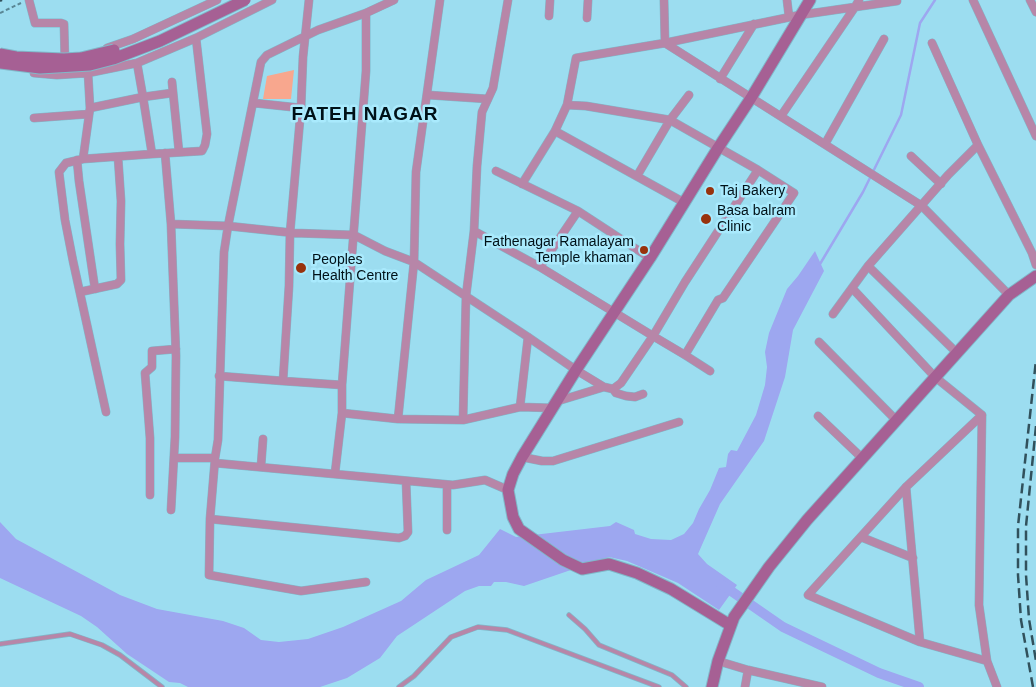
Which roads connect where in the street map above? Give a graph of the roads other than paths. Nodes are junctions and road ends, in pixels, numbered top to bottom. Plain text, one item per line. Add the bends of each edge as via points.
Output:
1 (28, 0) edge
2 (217, 0) edge
3 (231, 0) edge
4 (245, 0) edge
5 (272, 0) edge
6 (309, 0) edge
7 (394, 0) edge
8 (440, 0) edge
9 (508, 0) edge
10 (550, 0) edge
11 (588, 0) edge
12 (664, 0) edge
13 (787, 0) edge
14 (810, 0) edge
15 (973, 0) edge
16 (1030, 0) edge
17 (898, 1) edge
18 (857, 3) edge
19 (1036, 12) edge
20 (366, 13) junction
21 (549, 16) dead end
22 (795, 16) junction
23 (587, 18) dead end
24 (754, 24) junction
25 (306, 36) junction
26 (196, 38) junction
27 (884, 39) dead end
28 (665, 43) junction
29 (932, 43) dead end
30 (0, 54) edge
31 (0, 63) edge
32 (137, 63) junction
33 (0, 66) edge
34 (104, 71) junction
35 (88, 73) junction
36 (66, 74) junction
37 (720, 79) junction
38 (172, 82) dead end
39 (172, 93) junction
40 (689, 95) dead end
41 (428, 96) junction
42 (143, 97) junction
43 (751, 98) junction
44 (488, 99) junction
45 (254, 103) junction
46 (567, 105) junction
47 (301, 108) junction
48 (90, 111) junction
49 (781, 116) junction
50 (34, 118) dead end
51 (670, 120) junction
52 (554, 131) junction
53 (1036, 136) edge
54 (825, 144) junction
55 (978, 145) junction
56 (718, 148) junction
57 (179, 152) junction
58 (165, 153) junction
59 (152, 154) junction
60 (910, 156) dead end
61 (118, 157) junction
62 (80, 159) junction
63 (758, 170) junction
64 (496, 171) dead end
65 (637, 176) junction
66 (522, 184) junction
67 (941, 184) junction
68 (685, 203) junction
69 (922, 206) junction
70 (578, 211) junction
71 (171, 224) junction
72 (228, 226) junction
73 (474, 231) junction
74 (290, 233) junction
75 (354, 235) junction
76 (650, 258) junction
77 (414, 262) junction
78 (868, 266) junction
79 (1036, 266) edge
80 (540, 267) junction
81 (1036, 276) edge
82 (852, 288) junction
83 (96, 289) junction
84 (80, 292) junction
85 (1009, 295) junction
86 (466, 296) junction
87 (614, 312) junction
88 (833, 314) dead end
89 (653, 336) junction
90 (528, 337) junction
91 (819, 342) dead end
92 (176, 349) junction
93 (956, 353) junction
94 (685, 355) junction
95 (576, 370) junction
96 (710, 371) dead end
97 (219, 376) junction
98 (935, 376) junction
99 (283, 380) junction
100 (342, 385) junction
101 (604, 387) junction
102 (613, 389) junction
103 (643, 394) dead end
104 (555, 405) junction
105 (520, 407) junction
106 (106, 412) dead end
107 (342, 413) junction
108 (982, 415) junction
109 (818, 416) dead end
110 (398, 419) junction
111 (463, 420) junction
112 (897, 421) junction
113 (679, 422) dead end
114 (263, 438) dead end
115 (522, 457) junction
116 (174, 458) junction
117 (862, 458) junction
118 (215, 461) junction
119 (261, 466) junction
120 (335, 473) junction
121 (406, 481) junction
122 (447, 485) junction
123 (906, 487) junction
124 (508, 490) junction
125 (150, 495) dead end
126 (171, 510) dead end
127 (210, 519) junction
128 (447, 530) dead end
129 (861, 537) junction
130 (912, 558) junction
131 (366, 582) dead end
132 (569, 615) dead end
133 (732, 621) junction
134 (920, 642) junction
135 (0, 644) edge
136 (718, 661) junction
137 (986, 661) junction
138 (748, 670) junction
139 (162, 687) edge
140 (399, 687) edge
141 (659, 687) edge
142 (686, 687) edge
143 (712, 687) edge
144 (745, 687) edge
145 (822, 687) edge
146 (997, 687) edge

1 - 36 street via 35,23 64,24
2 - 34 street via 134,39 102,50
3 - 30 main road, bridge via 110,52 81,58
4 - 31 main road, bridge via 114,59 90,65 40,68
5 - 26 street
6 - 25 street
7 - 20 street
8 - 41 street
9 - 44 street via 493,88
10 - 21 street
11 - 23 street
12 - 28 street
13 - 22 street
14 - 22 main road
15 - 53 street
16 - 19 street
17 - 18 street
18 - 22 street
18 - 49 street
20 - 25 street
20 - 75 street via 366,71
22 - 24 street
22 - 43 main road
24 - 28 street
24 - 37 street
25 - 45 street via 267,55 261,62
25 - 47 street via 302,57
26 - 32 street
26 - 57 street via 205,145 202,151
27 - 54 street
28 - 37 street
28 - 46 street via 576,58
29 - 55 street
32 - 34 street
32 - 42 street
33 - 36 street via 28,72
34 - 35 street
35 - 36 street
35 - 48 street
37 - 43 street
38 - 39 street
39 - 42 street
39 - 57 street
40 - 51 street
41 - 44 street
41 - 77 street via 416,172
42 - 48 street
42 - 59 street
43 - 49 street
43 - 56 main road
44 - 73 street via 482,112
45 - 47 street
45 - 72 street
46 - 51 street
46 - 52 street
47 - 74 street
48 - 50 street
48 - 62 street
49 - 54 street
51 - 56 street
51 - 65 street
52 - 65 street
52 - 66 street
54 - 69 street
55 - 67 street
55 - 79 street
56 - 63 street
56 - 68 main road
57 - 58 street
58 - 59 street
58 - 71 street
59 - 61 street
60 - 67 street
61 - 62 street
61 - 83 street via 121,280
62 - 83 street via 79,181
62 - 84 street via 66,163 59,172
63 - 89 street
63 - 94 street via 794,193 718,300
64 - 66 street
65 - 68 street
66 - 70 street
67 - 69 street
68 - 76 main road
69 - 78 street
69 - 85 street
70 - 76 street
70 - 80 street
71 - 72 street
71 - 92 street
72 - 74 street
72 - 97 street
73 - 80 street
73 - 86 street
74 - 75 street
74 - 99 street via 290,286
75 - 77 street
75 - 100 street
76 - 87 main road
77 - 86 street
77 - 110 street
78 - 82 street
78 - 93 street
80 - 87 street
81 - 85 main road
82 - 88 street
82 - 98 street
83 - 84 street
84 - 106 street
85 - 93 main road
86 - 90 street
86 - 111 street
87 - 89 street
87 - 95 main road
89 - 94 street
89 - 102 street via 621,383
90 - 95 street
90 - 105 street
91 - 112 street
92 - 116 street
92 - 125 street via 152,350 152,367 145,373
93 - 98 main road
94 - 96 street
95 - 101 street
95 - 104 main road
97 - 99 street
97 - 118 street
98 - 108 street
98 - 112 main road
99 - 100 street
100 - 107 street
101 - 102 street
101 - 104 street
102 - 103 street via 626,396
104 - 105 street
104 - 115 main road
105 - 111 street
107 - 110 street
107 - 120 street
108 - 123 street
108 - 137 street via 980,605
109 - 117 street
110 - 111 street
112 - 117 main road
113 - 115 street via 553,461
114 - 119 street
115 - 124 main road
116 - 118 street
116 - 126 street
117 - 133 main road via 769,567
118 - 119 street
118 - 127 street
119 - 120 street
120 - 121 street
121 - 122 street
121 - 127 street via 408,532 400,538
122 - 124 street via 485,480
122 - 128 street
123 - 129 street
123 - 130 street
124 - 133 main road via 513,517 519,529 563,560 582,569 609,564 637,573
127 - 131 street via 209,575 301,591
129 - 130 street
129 - 134 street via 808,595
130 - 134 street
132 - 142 lane via 599,645 672,675
133 - 136 main road
134 - 137 street
135 - 139 lane via 70,634 102,645
136 - 138 street
136 - 143 main road
137 - 146 street
138 - 144 street
138 - 145 street
140 - 141 lane via 451,637 478,627 506,630

